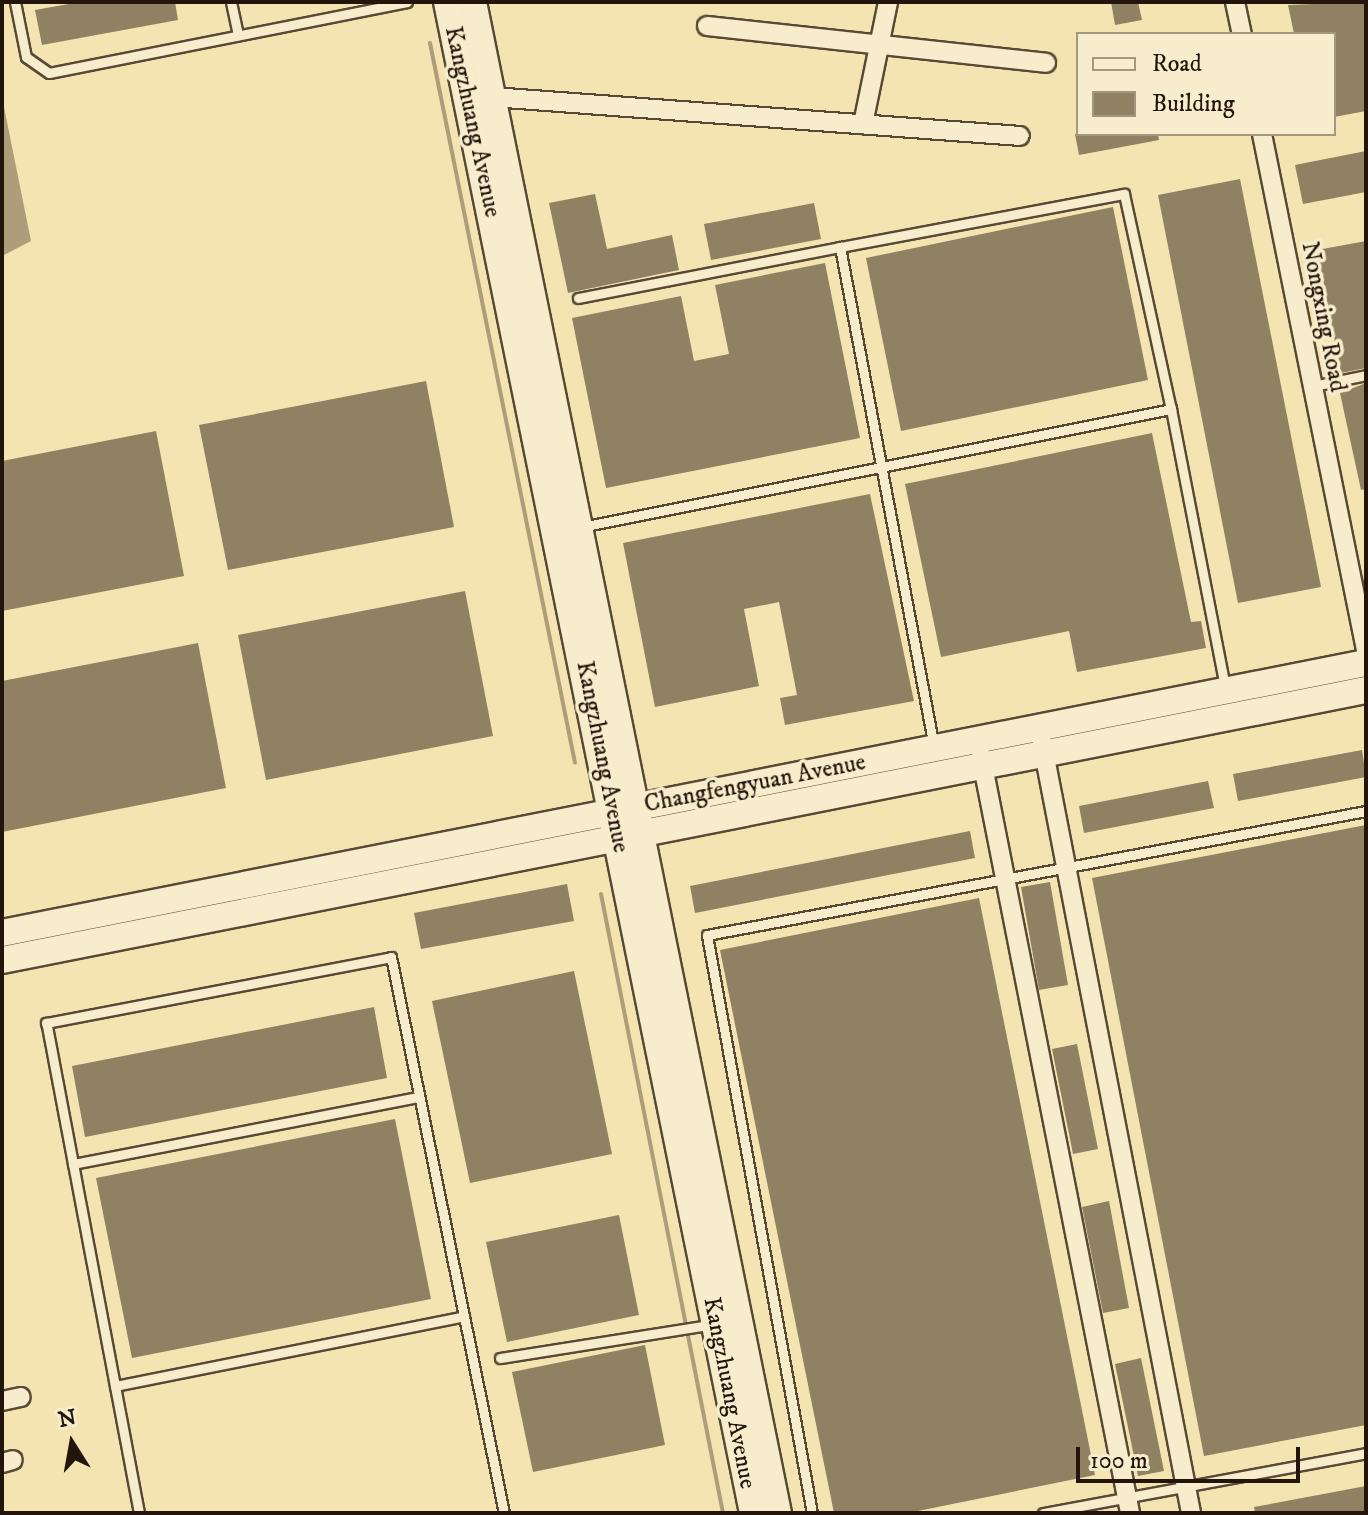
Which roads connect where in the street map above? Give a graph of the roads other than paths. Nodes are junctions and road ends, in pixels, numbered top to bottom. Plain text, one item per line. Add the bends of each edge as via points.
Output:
1 (15, 2) edge
2 (231, 2) edge
3 (407, 2) edge
4 (447, 2) edge
5 (473, 2) edge
6 (888, 2) edge
7 (1235, 2) edge
8 (707, 26) dead end
9 (1242, 32) edge
10 (238, 35) junction
11 (879, 46) junction
12 (1046, 63) dead end
13 (492, 97) junction
14 (863, 124) junction
15 (1020, 136) dead end
16 (1262, 136) edge
17 (840, 247) junction
18 (578, 298) dead end
19 (1366, 375) edge
20 (1313, 386) junction
21 (1171, 409) junction
22 (880, 467) junction
23 (568, 529) junction
24 (1366, 650) edge
25 (1366, 663) edge
26 (1366, 690) edge
27 (1226, 692) junction
28 (1042, 741) junction
29 (935, 750) junction
30 (980, 753) junction
31 (1366, 811) edge
32 (626, 822) junction
33 (1066, 866) junction
34 (1004, 877) junction
35 (2, 933) edge
36 (2, 960) edge
37 (419, 1097) junction
38 (73, 1164) junction
39 (464, 1316) junction
40 (704, 1326) junction
41 (500, 1358) dead end
42 (115, 1386) junction
43 (1366, 1453) edge
44 (1186, 1486) junction
45 (1128, 1505) edge
46 (139, 1513) edge
47 (504, 1513) edge
48 (753, 1513) edge
49 (778, 1513) edge
50 (812, 1513) edge
51 (1043, 1513) edge
52 (1191, 1513) edge

1 - 10 lane via 26,57 49,73
2 - 10 lane
3 - 10 lane
4 - 23 main road, Kangzhuang Avenue
5 - 13 main road, Kangzhuang Avenue
6 - 11 street
7 - 9 street
8 - 11 street
11 - 12 street
11 - 14 street
13 - 14 street
13 - 23 main road, Kangzhuang Avenue
14 - 15 street
16 - 20 street, Nongxing Road
17 - 18 lane
17 - 21 lane via 1124,194
17 - 22 lane
19 - 20 lane
20 - 24 street, Nongxing Road
21 - 22 lane
21 - 27 lane
22 - 23 lane
22 - 29 lane
23 - 32 main road, Kangzhuang Avenue
25 - 27 main road, Changfengyuan Avenue
26 - 28 main road, Changfengyuan Avenue
27 - 28 main road, Changfengyuan Avenue
28 - 30 main road, Changfengyuan Avenue
28 - 33 street
29 - 30 main road, Changfengyuan Avenue
29 - 32 main road, Changfengyuan Avenue
30 - 32 main road, Changfengyuan Avenue
30 - 34 street
31 - 33 lane
32 - 35 main road, Changfengyuan Avenue
32 - 36 main road, Changfengyuan Avenue
32 - 40 main road, Kangzhuang Avenue
32 - 49 main road, Kangzhuang Avenue
33 - 34 lane
33 - 44 street
34 - 45 street
34 - 50 lane via 707,935
37 - 38 lane
37 - 38 lane via 391,957 46,1023
37 - 39 lane
38 - 42 lane
39 - 42 lane
39 - 47 lane
40 - 41 lane
40 - 48 main road, Kangzhuang Avenue
42 - 46 lane
43 - 44 lane
44 - 45 lane
44 - 52 street
45 - 51 lane

